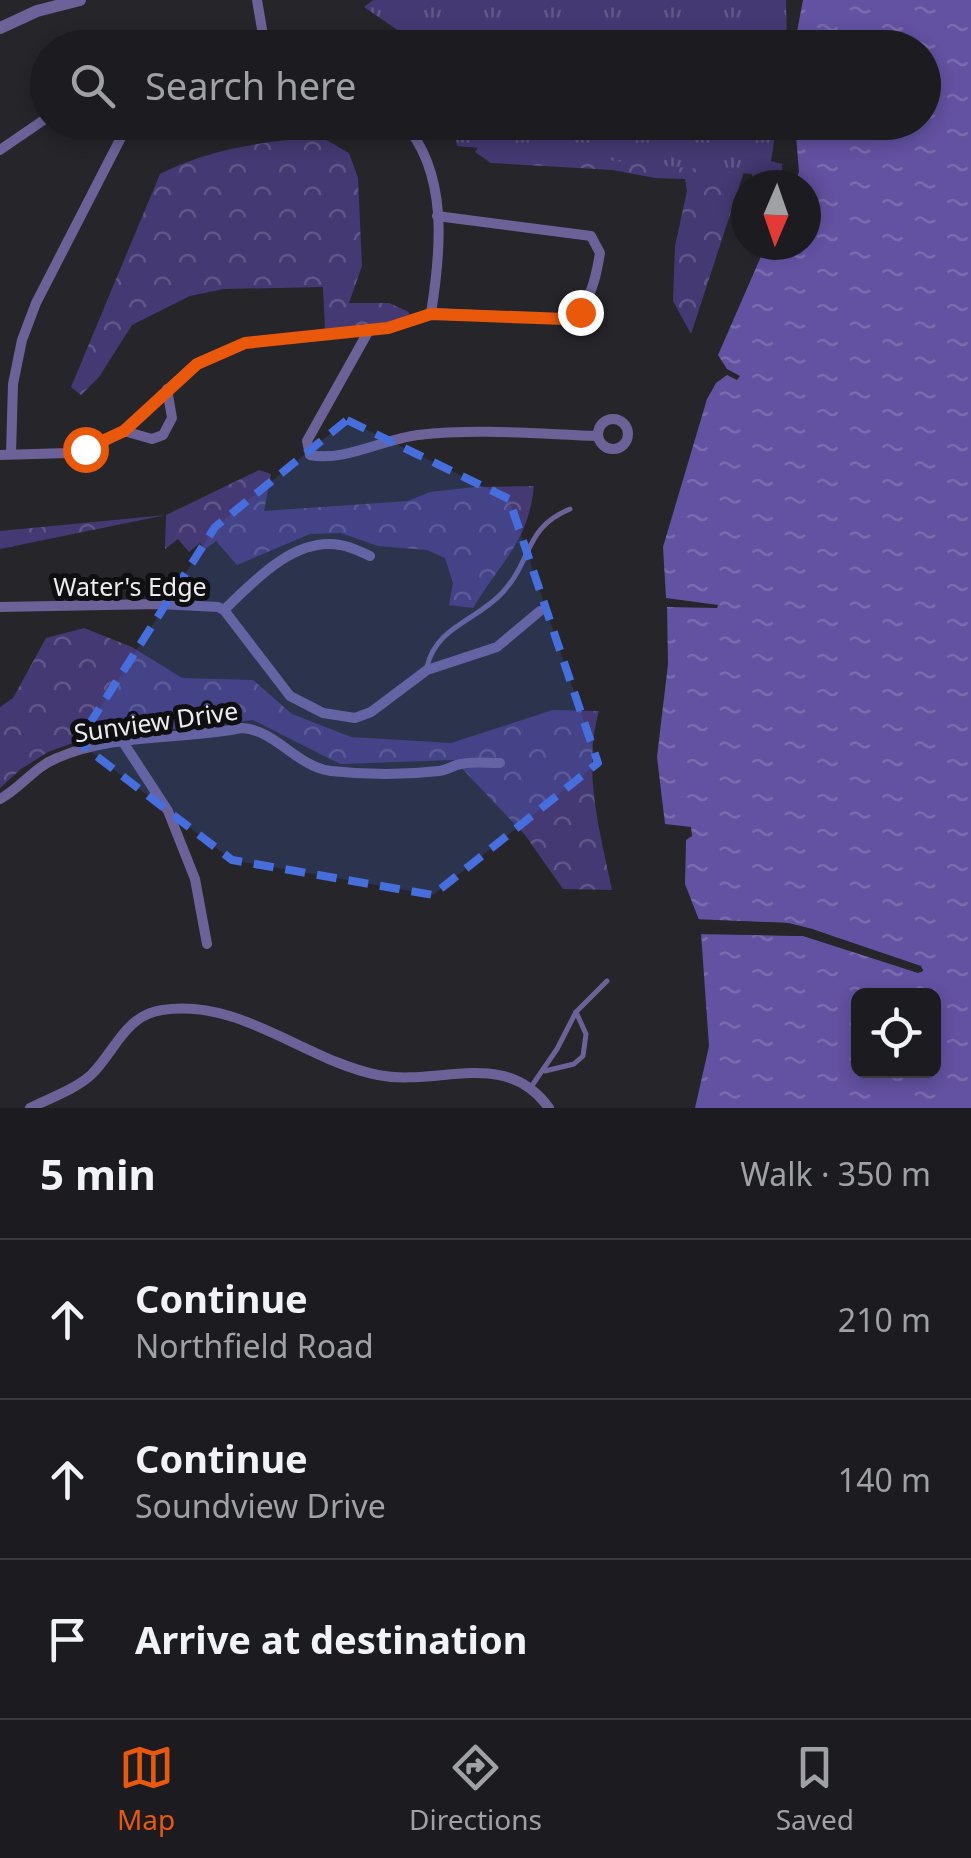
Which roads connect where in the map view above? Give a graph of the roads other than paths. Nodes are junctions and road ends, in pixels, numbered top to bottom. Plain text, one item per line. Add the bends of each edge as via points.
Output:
1 (80, 0) edge
2 (257, 0) edge
3 (0, 26) edge
4 (262, 30) edge
5 (30, 129) edge
6 (120, 140) edge
7 (415, 140) edge
8 (0, 150) edge
9 (437, 216) junction
10 (431, 314) junction
11 (368, 332) junction
12 (167, 389) junction
13 (124, 431) junction
14 (598, 436) dead end
15 (5, 455) edge
16 (570, 509) dead end
17 (370, 556) dead end
18 (0, 607) edge
19 (224, 610) junction
20 (540, 611) dead end
21 (427, 670) junction
22 (123, 742) junction
23 (500, 763) dead end
24 (0, 799) edge
25 (207, 944) dead end
26 (606, 982) dead end
27 (576, 1012) junction
28 (542, 1071) junction
29 (531, 1087) junction
30 (30, 1108) edge
31 (550, 1108) edge

1 - 3 street
2 - 4 street
5 - 8 street
6 - 15 street via 22,340
7 - 9 street via 431,170
9 - 10 street
9 - 10 street via 581,232 600,252 586,304 570,317
10 - 11 street
11 - 12 street via 245,343 197,364
11 - 14 street via 306,440 310,455 452,432
12 - 13 street
12 - 13 street via 172,418 163,436
13 - 15 street via 85,449
16 - 21 lane via 538,529 519,572 498,598 438,640
17 - 19 street via 342,545 311,546 259,575
18 - 19 street, Water's Edge via 159,604
19 - 21 street, Water's Edge via 290,696 324,713 356,718 371,712
20 - 21 street, Water's Edge via 497,647
22 - 23 street, Sunview Drive via 251,729 327,771 417,773
22 - 24 street, Sunview Drive via 52,760
22 - 25 street via 168,811 195,879
26 - 27 lane
27 - 28 lane
27 - 28 lane via 586,1034 583,1056
28 - 29 lane
29 - 30 street via 482,1072 424,1078 350,1069 238,1019 191,1008 158,1010 136,1020 92,1074
29 - 31 street

